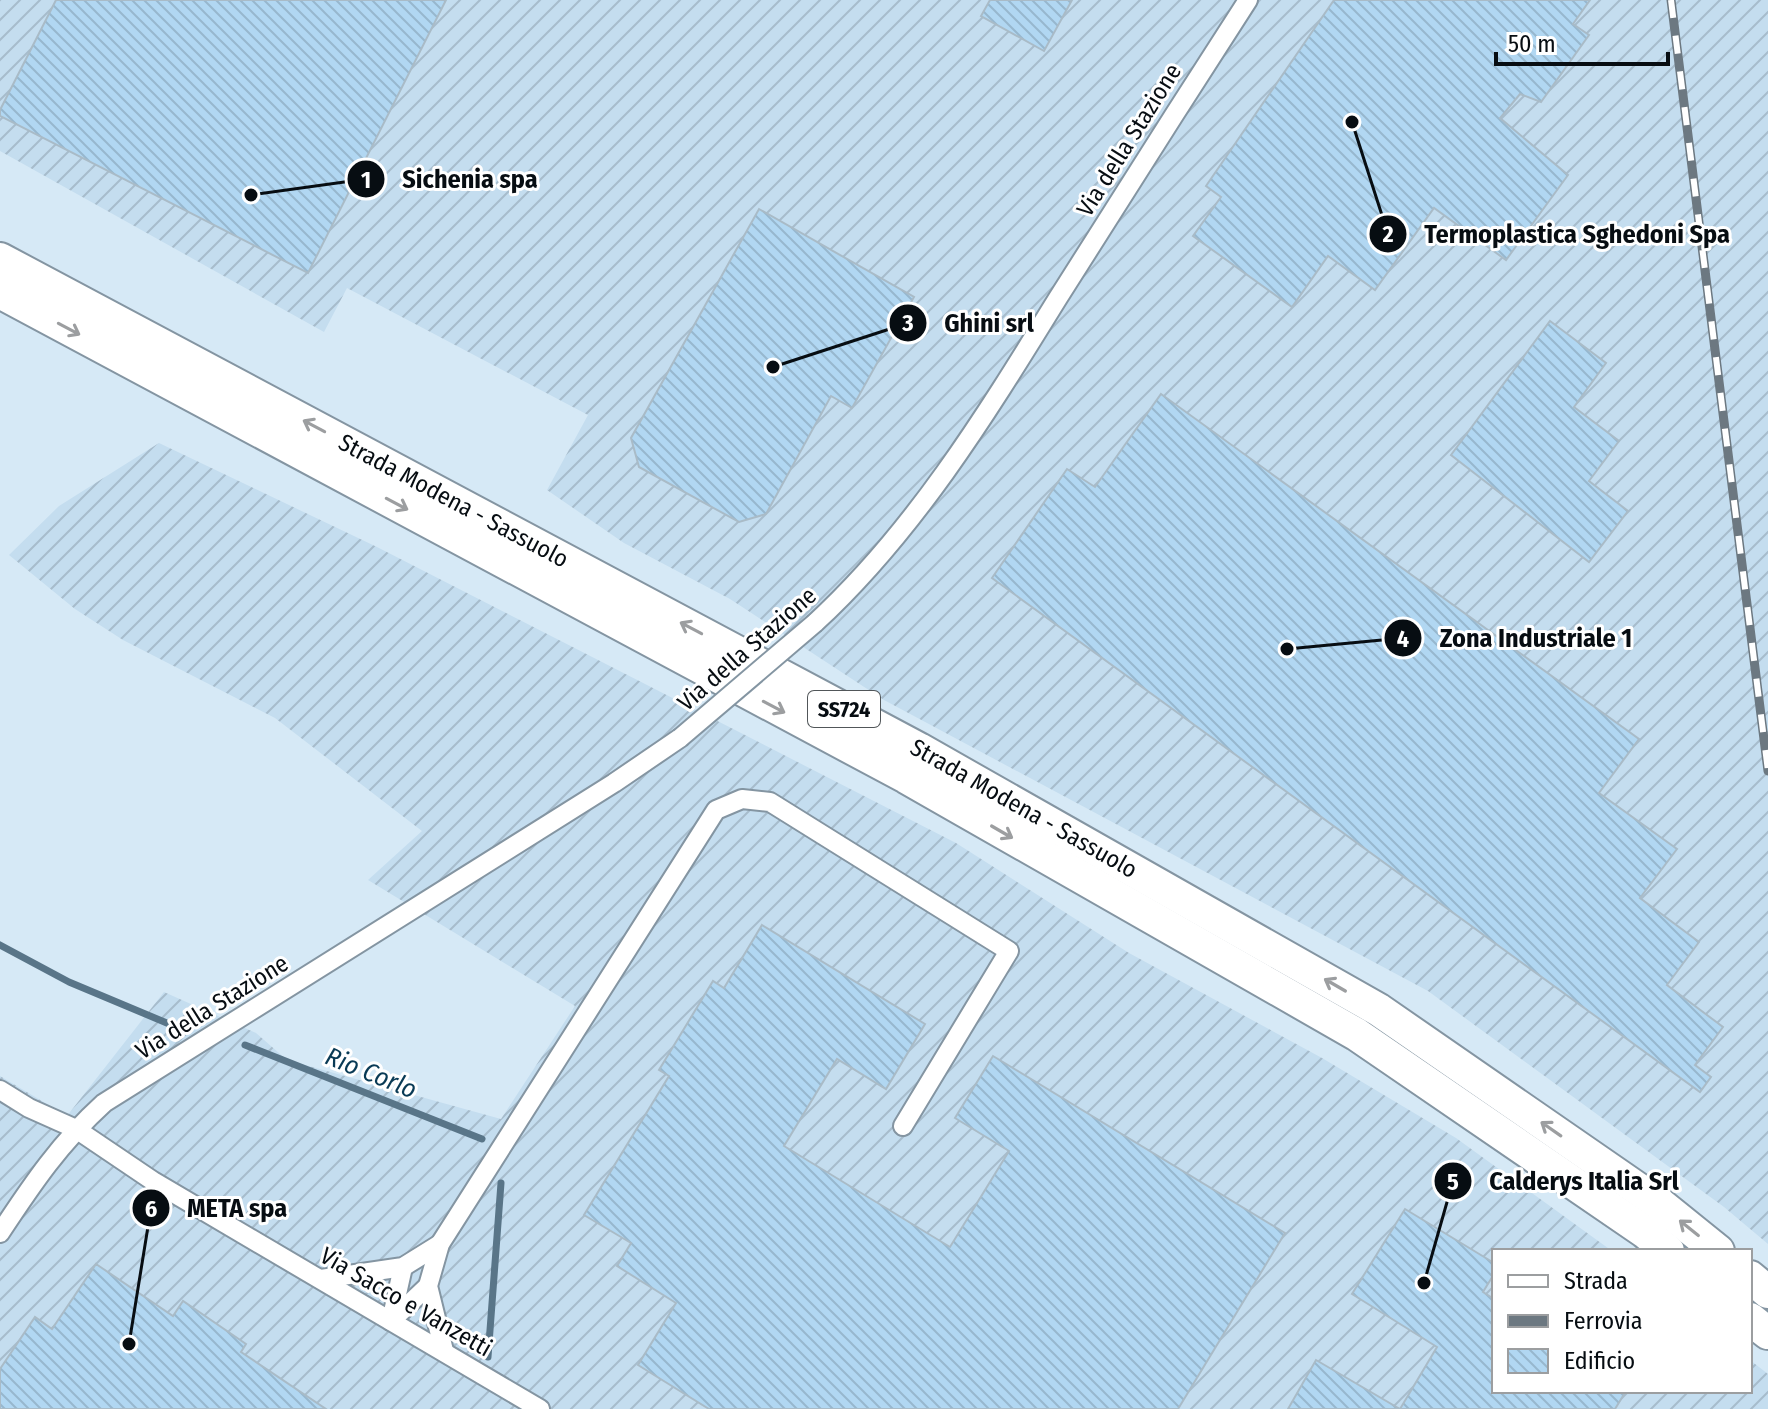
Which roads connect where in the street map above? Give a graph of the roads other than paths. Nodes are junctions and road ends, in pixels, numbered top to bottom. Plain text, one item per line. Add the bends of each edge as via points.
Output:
1 (1248, 0) edge
2 (0, 259) edge
3 (0, 292) edge
4 (0, 1090) edge
5 (903, 1126) dead end
6 (76, 1129) junction
7 (1658, 1229) edge
8 (0, 1233) edge
9 (440, 1244) junction
10 (1713, 1249) edge
11 (403, 1267) junction
12 (321, 1279) junction
13 (1752, 1279) edge
14 (428, 1286) junction
15 (1768, 1292) edge
16 (391, 1321) junction
17 (1752, 1321) edge
18 (1768, 1333) edge
19 (444, 1351) junction
20 (540, 1409) edge

1 - 6 street, Via della Stazione, bridge via 981,422 920,506 840,600 680,738 104,1103
7 -> 2 highway, Strada Modena - Sassuolo / SS724 via 1365,1002 919,749
3 -> 7 highway, Strada Modena - Sassuolo / SS724 via 906,777 1356,1034
4 - 6 street, Via Sacco e Vanzetti
5 - 9 street via 1009,951 770,802 742,799 716,810
6 - 8 street, Via della Stazione
6 - 12 street, Via Sacco e Vanzetti via 128,1166
10 -> 7 highway, Strada Modena - Sassuolo / SS724
9 - 11 street
9 - 14 street
11 - 12 street
11 - 16 street
12 - 16 street, Via Sacco e Vanzetti
13 - 15 highway
14 - 16 street
14 - 19 street
16 - 19 street, Via Sacco e Vanzetti
17 - 18 highway
19 - 20 street, Via Sacco e Vanzetti

